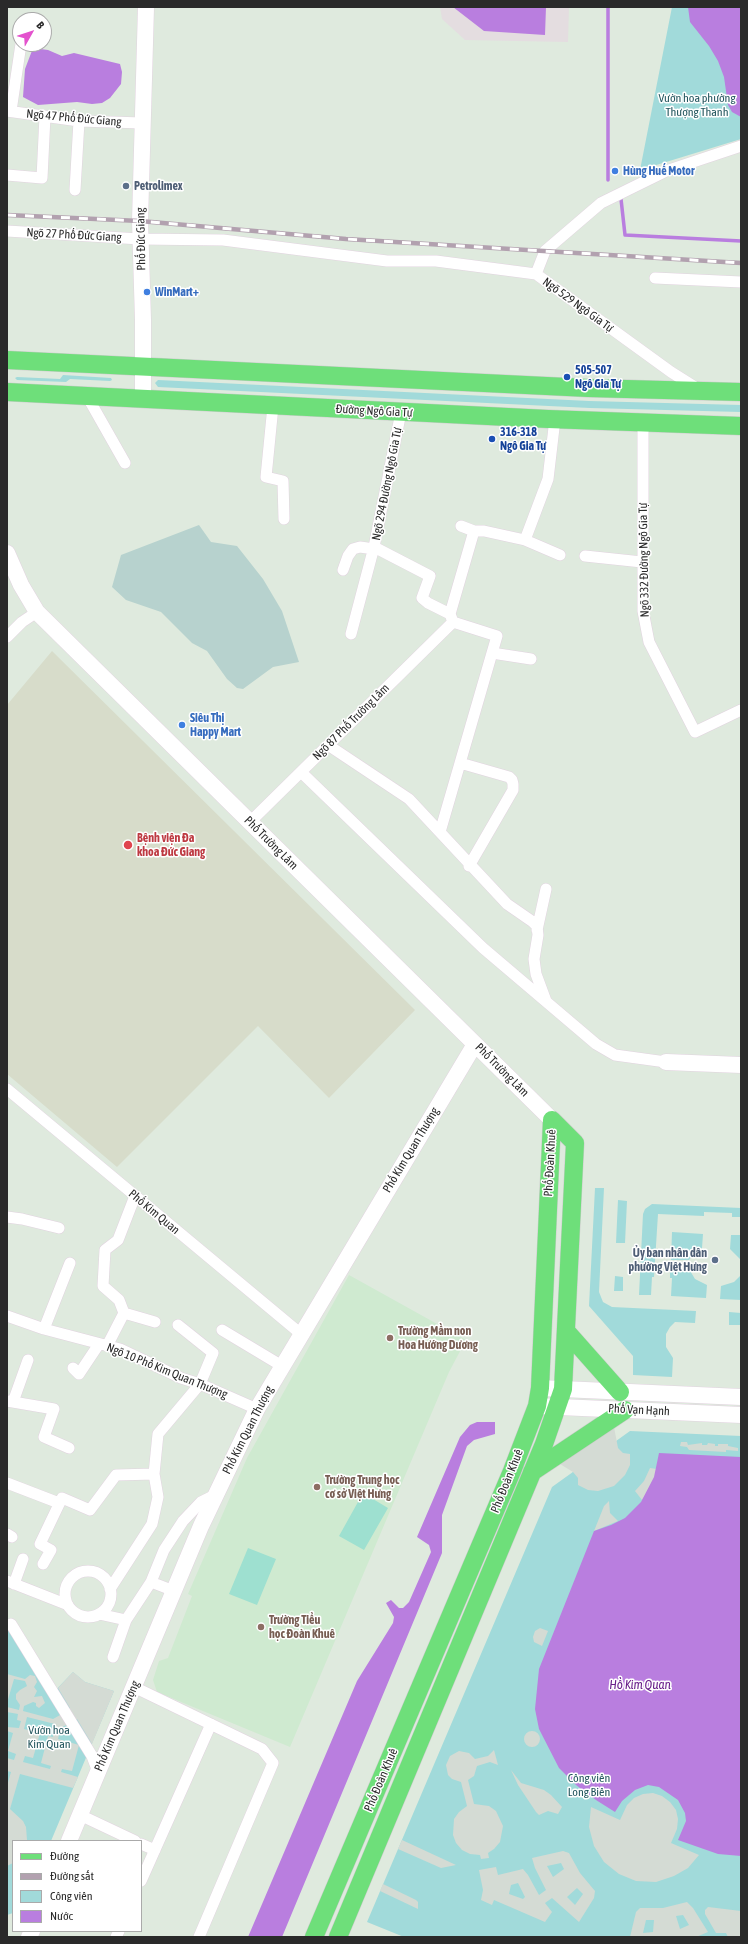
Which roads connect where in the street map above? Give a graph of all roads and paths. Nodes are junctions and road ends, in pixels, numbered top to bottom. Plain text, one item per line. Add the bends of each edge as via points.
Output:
1 (146, 7) edge
2 (20, 52) edge
3 (9, 111) edge
4 (45, 116) junction
5 (79, 121) junction
6 (142, 124) junction
7 (741, 146) edge
8 (7, 176) edge
9 (75, 190) dead end
10 (7, 231) edge
11 (140, 239) junction
12 (536, 274) junction
13 (655, 278) dead end
14 (741, 282) edge
15 (7, 360) edge
16 (143, 367) junction
17 (702, 391) junction
18 (7, 392) edge
19 (741, 392) edge
20 (86, 396) junction
21 (143, 399) junction
22 (273, 406) junction
23 (401, 412) junction
24 (555, 419) junction
25 (643, 422) junction
26 (741, 426) edge
27 (125, 463) dead end
28 (284, 519) dead end
29 (461, 526) dead end
30 (474, 532) junction
31 (525, 540) junction
32 (374, 548) junction
33 (7, 553) edge
34 (560, 555) dead end
35 (585, 556) dead end
36 (642, 562) junction
37 (343, 570) dead end
38 (37, 612) junction
39 (452, 618) junction
40 (351, 634) dead end
41 (7, 637) edge
42 (492, 653) junction
43 (531, 659) dead end
44 (741, 710) edge
45 (328, 745) junction
46 (460, 763) junction
47 (301, 772) junction
48 (250, 822) junction
49 (440, 832) junction
50 (470, 866) junction
51 (546, 889) dead end
52 (537, 930) junction
53 (546, 1002) junction
54 (475, 1044) junction
55 (666, 1062) joint
56 (741, 1065) edge
57 (7, 1089) edge
58 (552, 1120) junction
59 (135, 1196) junction
60 (7, 1217) edge
61 (59, 1228) dead end
62 (70, 1263) dead end
63 (124, 1313) junction
64 (7, 1316) edge
65 (155, 1322) dead end
66 (178, 1325) dead end
67 (44, 1329) junction
68 (222, 1330) dead end
69 (566, 1331) junction
70 (301, 1334) junction
71 (103, 1345) junction
72 (28, 1360) dead end
73 (282, 1366) junction
74 (73, 1368) dead end
75 (200, 1384) junction
76 (540, 1388) junction
77 (564, 1389) junction
78 (620, 1392) junction
79 (741, 1397) edge
80 (10, 1401) edge
81 (537, 1406) junction
82 (558, 1406) junction
83 (257, 1409) junction
84 (625, 1410) junction
85 (741, 1415) edge
86 (69, 1448) dead end
87 (532, 1472) junction
88 (154, 1474) junction
89 (7, 1483) edge
90 (217, 1494) junction
91 (59, 1503) junction
92 (23, 1559) dead end
93 (43, 1564) dead end
94 (151, 1582) junction
95 (11, 1583) edge
96 (110, 1589) junction
97 (174, 1592) junction
98 (68, 1605) junction
99 (99, 1614) junction
100 (126, 1620) junction
101 (11, 1624) dead end
102 (113, 1657) dead end
103 (134, 1688) junction
104 (211, 1724) junction
105 (98, 1772) junction
106 (80, 1815) junction
107 (70, 1840) edge
108 (133, 1840) edge
109 (142, 1844) edge
110 (155, 1850) junction
111 (142, 1879) edge
112 (199, 1937) edge
113 (314, 1937) edge
114 (338, 1937) edge

1 - 6 street, Phố Đức Giang
2 - 3 street
3 - 4 street, Ngõ 47 Phố Đức Giang
4 - 5 street, Ngõ 47 Phố Đức Giang
4 - 8 street via 42,178
5 - 6 street, Ngõ 47 Phố Đức Giang
5 - 9 street
6 - 11 street, Phố Đức Giang
7 - 12 street, Ngõ 529 Ngô Gia Tự via 666,171 601,203 545,251
10 - 11 street, Ngõ 27 Phố Đức Giang
11 - 12 street, Ngõ 27 Phố Đức Giang via 223,240 387,261 436,261
11 - 16 street, Phố Đức Giang
12 - 17 street, Ngõ 529 Ngô Gia Tự via 671,372
13 - 14 street
15 - 16 main road
16 - 17 main road via 580,388
16 - 21 street, Phố Đức Giang
17 - 19 main road
18 - 20 main road, Đường Ngô Gia Tự
20 - 21 main road, Đường Ngô Gia Tự
20 - 27 street
21 - 22 main road, Đường Ngô Gia Tự
22 - 23 main road, Đường Ngô Gia Tự
22 - 28 street via 266,477 283,482
23 - 24 main road, Đường Ngô Gia Tự
23 - 32 street, Ngõ 294 Đường Ngô Gia Tự
24 - 25 main road, Đường Ngô Gia Tự
24 - 31 street via 548,479
25 - 26 main road, Đường Ngô Gia Tự
25 - 36 street, Ngõ 332 Đường Ngô Gia Tự
29 - 30 street
30 - 31 street via 484,531
30 - 39 street
31 - 34 street
32 - 37 street via 353,549
32 - 39 street, Ngõ 294 Đường Ngô Gia Tự via 430,576 422,598
32 - 40 street
33 - 38 street, Phố Trường Lâm via 21,585
35 - 36 street
36 - 44 street, Ngõ 332 Đường Ngô Gia Tự via 643,611 649,642 695,732
38 - 41 street
38 - 48 street, Phố Trường Lâm
39 - 42 street via 497,636
39 - 45 street, Ngõ 87 Phố Trường Lâm
42 - 43 street
42 - 46 street
45 - 47 street, Ngõ 87 Phố Trường Lâm
45 - 49 street via 409,800
46 - 49 street
46 - 50 street via 509,777 513,784 513,790
47 - 48 street, Ngõ 87 Phố Trường Lâm
47 - 53 street via 478,944
48 - 54 street, Phố Trường Lâm
49 - 50 street
50 - 52 street via 507,904 533,922
51 - 52 street
52 - 53 street via 534,959 536,974
53 - 55 street via 610,1053
54 - 58 street, Phố Trường Lâm
54 - 70 street, Phố Kim Quan Thượng
55 - 56 street
57 - 59 street, Phố Kim Quan
58 - 69 main road, Phố Đoàn Khuê via 575,1143
58 - 76 main road, Phố Đoàn Khuê
59 - 63 street via 118,1240 105,1250 103,1286 119,1300
59 - 70 street, Phố Kim Quan
60 - 61 street
62 - 67 street
63 - 65 street
63 - 71 street
64 - 67 street, Ngõ 10 Phố Kim Quan Thượng
66 - 75 street via 213,1353
67 - 71 street, Ngõ 10 Phố Kim Quan Thượng
68 - 73 street
69 - 77 main road, Phố Đoàn Khuê
69 - 78 main road
70 - 73 street, Phố Kim Quan Thượng
71 - 74 street via 79,1374
71 - 75 street, Ngõ 10 Phố Kim Quan Thượng via 120,1349 181,1378
72 - 80 street
73 - 83 street, Phố Kim Quan Thượng
75 - 83 street, Ngõ 10 Phố Kim Quan Thượng
75 - 88 street via 158,1434
76 - 77 street, Phố Vạn Hạnh
76 - 81 main road, Phố Đoàn Khuê
77 - 78 street, Phố Vạn Hạnh
77 - 82 main road, Phố Đoàn Khuê
78 - 79 street, Phố Vạn Hạnh
80 - 86 street via 54,1409 44,1437
81 - 82 street, Phố Vạn Hạnh
81 - 113 main road, Phố Đoàn Khuê via 512,1471
82 - 84 street, Phố Vạn Hạnh
82 - 87 main road, Phố Đoàn Khuê
83 - 90 street, Phố Kim Quan Thượng
84 - 85 street, Phố Vạn Hạnh
84 - 87 main road
87 - 114 main road, Phố Đoàn Khuê
88 - 91 street via 116,1475 90,1510 62,1498
88 - 96 street via 158,1497 152,1524
89 - 91 street
90 - 94 street via 201,1502 183,1521 164,1550
90 - 97 street, Phố Kim Quan Thượng
91 - 93 street via 40,1544 51,1550
92 - 95 street
94 - 97 street
94 - 100 street
95 - 98 street
96 - 98 street via 100,1574 82,1571 72,1577 66,1587 65,1599
96 - 99 street via 110,1601
97 - 103 street, Phố Kim Quan Thượng
98 - 99 street via 81,1616
99 - 100 street
100 - 102 street
101 - 105 street via 92,1756
103 - 104 street
103 - 105 street, Phố Kim Quan Thượng
104 - 110 street
104 - 112 street via 262,1749 273,1763
105 - 106 street, Phố Kim Quan Thượng
106 - 107 street, Phố Kim Quan Thượng
106 - 108 street
109 - 110 street
110 - 111 street

